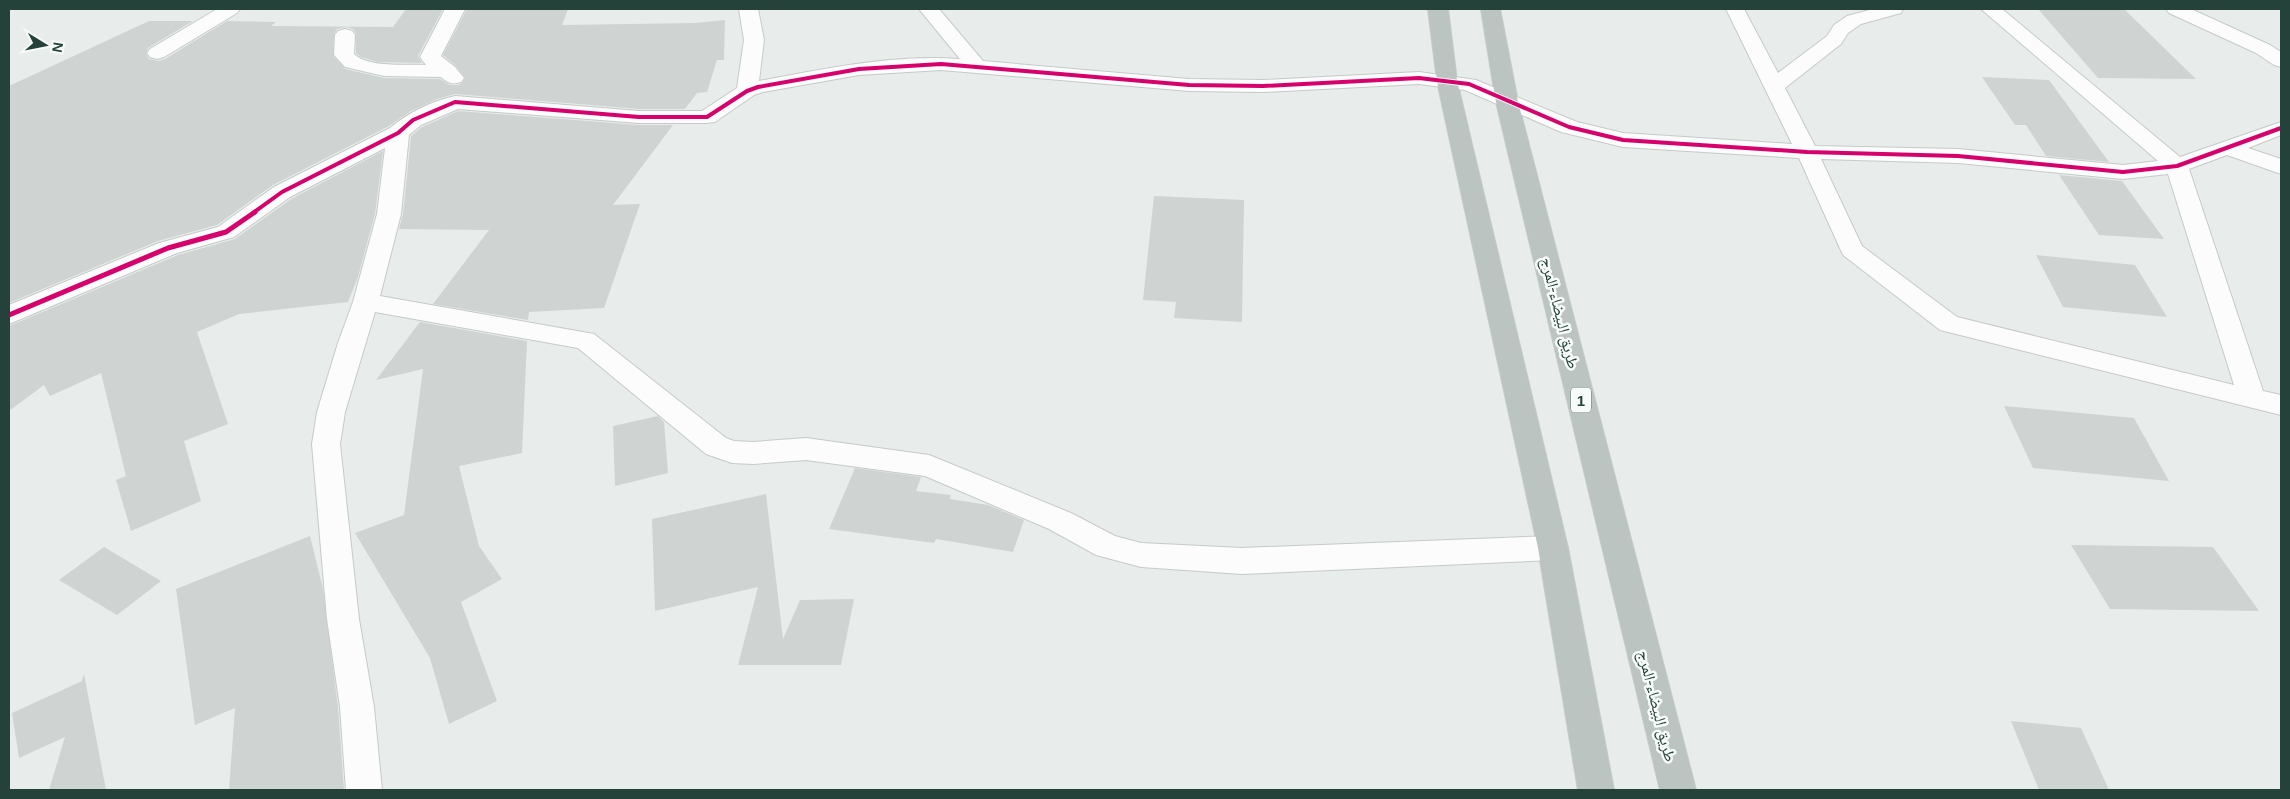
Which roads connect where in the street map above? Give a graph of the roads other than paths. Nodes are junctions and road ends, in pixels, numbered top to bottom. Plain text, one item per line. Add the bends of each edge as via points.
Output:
1 (230, 9) edge
2 (455, 9) edge
3 (748, 9) edge
4 (929, 9) edge
5 (1438, 9) edge
6 (1490, 9) edge
7 (1735, 9) edge
8 (1894, 9) edge
9 (1991, 9) edge
10 (2176, 9) edge
11 (345, 35) dead end
12 (157, 53) dead end
13 (2281, 61) edge
14 (976, 66) junction
15 (448, 72) junction
16 (1447, 81) junction
17 (1774, 86) junction
18 (747, 91) junction
19 (455, 102) junction
20 (1507, 102) junction
21 (2281, 128) edge
22 (398, 133) junction
23 (2228, 148) junction
24 (1807, 152) junction
25 (2177, 166) junction
26 (2281, 167) edge
27 (366, 302) junction
28 (9, 315) edge
29 (2252, 399) junction
30 (2281, 405) edge
31 (1553, 548) junction
32 (364, 790) edge
33 (1596, 790) edge
34 (1678, 790) edge

1 - 12 street
2 - 15 street via 430,57
3 - 18 street via 754,40
4 - 14 street
5 - 16 highway
6 - 20 highway, طريق البيضاء-المرج / 1
7 - 17 street
8 - 17 street via 1854,20 1841,29 1834,40
9 - 25 street
10 - 13 street via 2263,49
11 - 15 street via 344,55 352,63 384,70
14 - 16 street via 1189,86 1263,86 1401,78
14 - 18 street via 941,64 859,69
15 - 19 street via 454,77
16 - 20 street via 1469,84
16 - 31 highway
17 - 24 street
18 - 19 street via 707,117 640,118
19 - 22 street via 413,120
20 - 24 street via 1569,127 1623,140
20 - 34 highway, طريق البيضاء-المرج / 1
21 - 23 street
22 - 27 street via 389,214 372,269
22 - 28 street via 282,192 226,232 168,248
23 - 25 street
23 - 26 street
24 - 25 street via 1958,156 2123,172
24 - 29 street via 1852,250 1949,324
25 - 29 street
27 - 31 street via 585,340 716,446 732,452 753,453 806,449 929,466 1060,521 1121,551 1242,561
27 - 32 street via 351,343 326,444
29 - 30 street
31 - 33 highway

